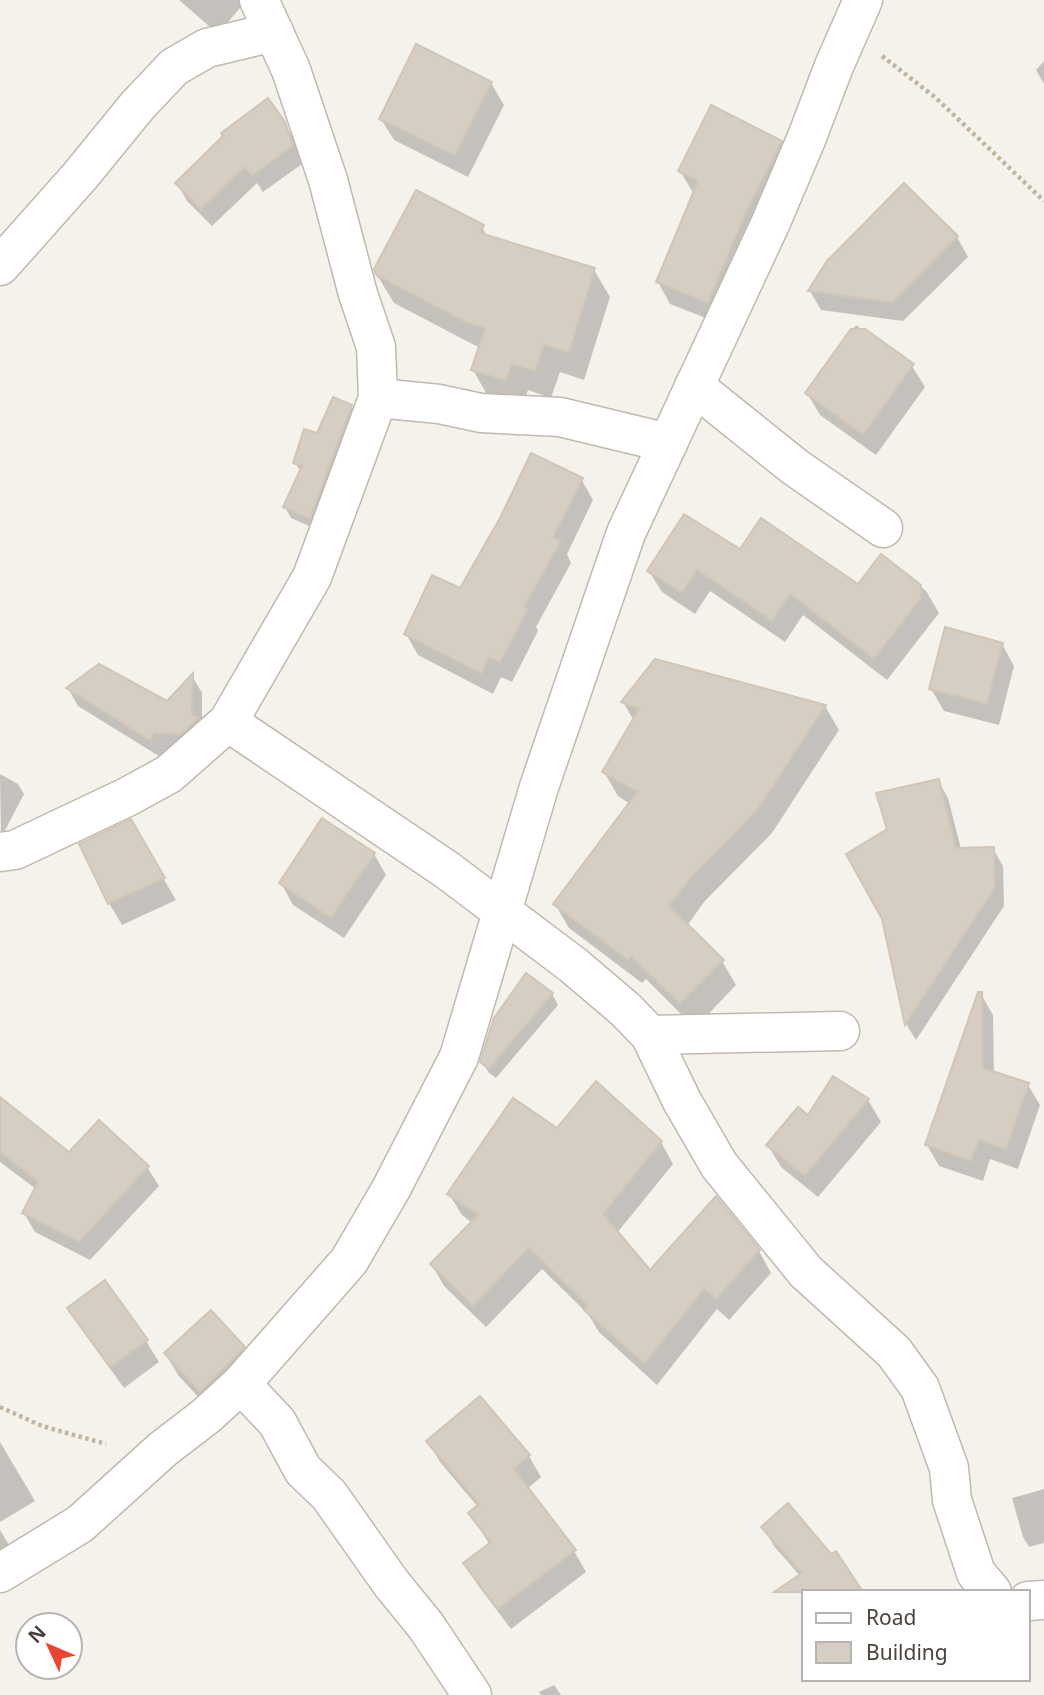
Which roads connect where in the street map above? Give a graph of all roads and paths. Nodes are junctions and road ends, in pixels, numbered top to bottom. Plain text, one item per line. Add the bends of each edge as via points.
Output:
1 (863, 0) edge
2 (266, 16) edge
3 (848, 37) junction
4 (1044, 201) edge
5 (0, 266) edge
6 (694, 386) junction
7 (378, 398) junction
8 (668, 443) junction
9 (883, 528) dead end
10 (228, 722) junction
11 (0, 852) edge
12 (502, 912) junction
13 (839, 1031) dead end
14 (650, 1035) junction
15 (240, 1384) junction
16 (0, 1407) edge
17 (163, 1449) junction
18 (0, 1573) edge
19 (990, 1590) edge
20 (472, 1695) edge

1 - 3 street
2 - 5 street via 174,66
2 - 7 street via 291,70 343,230 376,346
3 - 4 path via 908,75
3 - 6 street via 771,222
6 - 8 street
6 - 9 street via 795,467
7 - 8 street via 481,413 560,417
7 - 10 street via 312,577
8 - 12 street via 626,533 539,787
10 - 11 street via 169,774 15,850
10 - 12 street
12 - 14 street via 573,965
12 - 15 street via 459,1057 391,1189 349,1261
13 - 14 street
14 - 19 street via 719,1165 806,1272 894,1352 919,1388 949,1468 952,1500 976,1573
15 - 17 street
15 - 20 street via 276,1422 303,1470 329,1495
16 - 17 path via 100,1444
17 - 18 street via 80,1524

